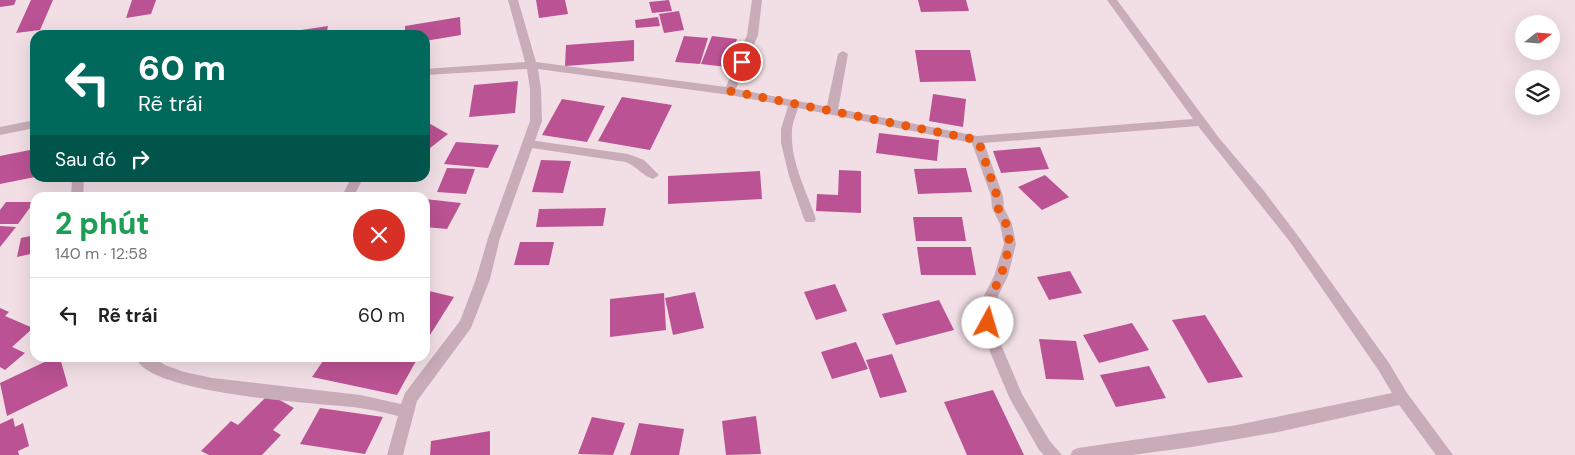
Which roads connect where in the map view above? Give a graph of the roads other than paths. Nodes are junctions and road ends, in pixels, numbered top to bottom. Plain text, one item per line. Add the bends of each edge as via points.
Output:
1 (513, 0) edge
2 (757, 0) edge
3 (1112, 0) edge
4 (843, 54) dead end
5 (533, 65) junction
6 (430, 72) edge
7 (730, 91) junction
8 (794, 105) junction
9 (832, 110) junction
10 (1201, 122) junction
11 (30, 125) edge
12 (0, 132) edge
13 (978, 140) junction
14 (529, 144) junction
15 (653, 175) dead end
16 (810, 219) dead end
17 (148, 362) edge
18 (1402, 398) junction
19 (405, 411) junction
20 (395, 455) edge
21 (1054, 455) edge
22 (1078, 455) edge
23 (1445, 455) edge

1 - 5 street
2 - 7 street via 754,32
3 - 10 street
4 - 9 street
5 - 6 street
5 - 7 street
5 - 14 street via 538,105
7 - 8 street
8 - 9 street
8 - 16 street via 786,131 787,142
9 - 13 street
10 - 13 street
10 - 18 street via 1294,239 1384,367
11 - 12 street
13 - 21 street via 1010,244 1001,276 991,296 988,323 1016,397 1044,445
14 - 15 street via 628,158 640,163
14 - 19 street via 466,324 410,398
17 - 19 street via 184,378
18 - 22 street via 1229,434
18 - 23 street
19 - 20 street

